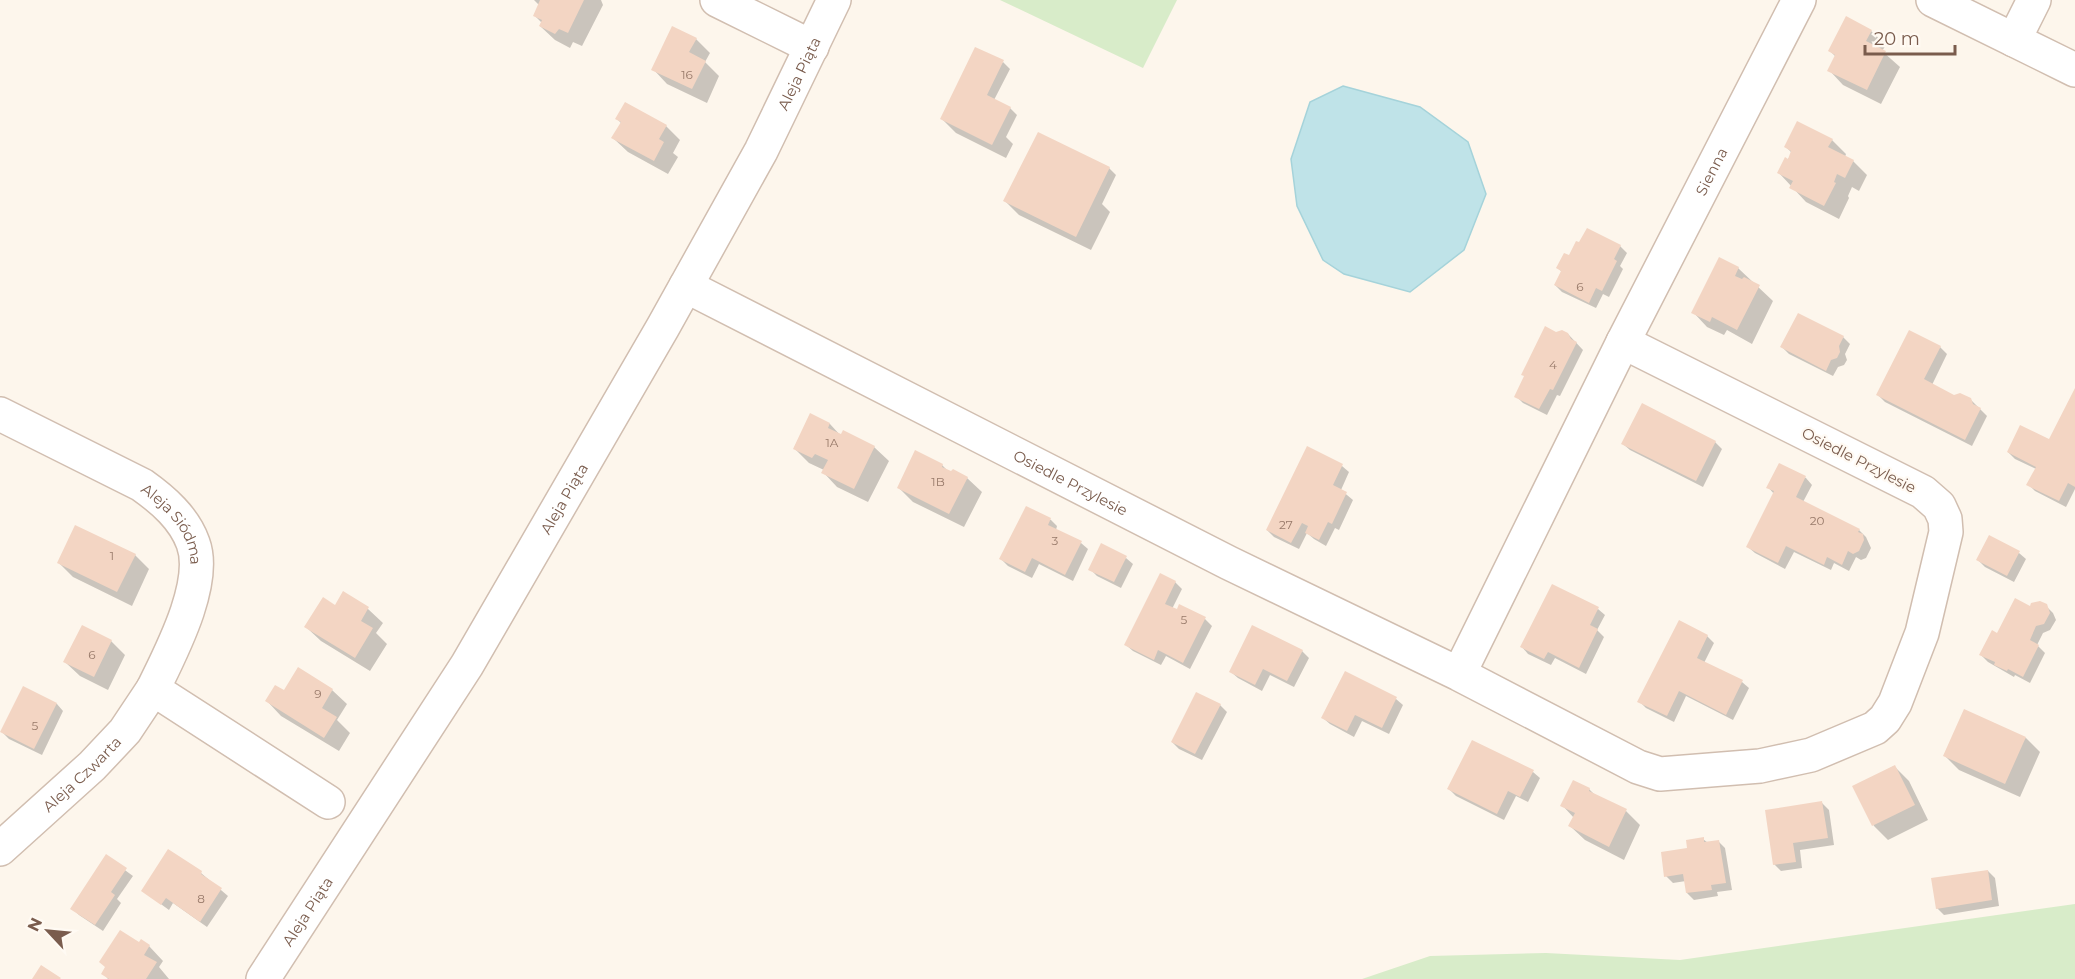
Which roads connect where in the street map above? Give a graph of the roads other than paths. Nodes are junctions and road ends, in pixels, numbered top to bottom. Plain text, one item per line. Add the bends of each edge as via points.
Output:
1 (717, 0) edge
2 (834, 0) edge
3 (1799, 0) edge
4 (1933, 0) edge
5 (2034, 0) edge
6 (2014, 40) junction
7 (812, 47) junction
8 (2075, 70) edge
9 (686, 286) junction
10 (1623, 342) junction
11 (0, 414) edge
12 (1459, 674) junction
13 (153, 688) junction
14 (328, 802) dead end
15 (0, 849) edge
16 (263, 979) edge

1 - 7 street
2 - 7 street, Aleja Piąta
3 - 10 street, Sienna
4 - 6 street
5 - 6 street
6 - 8 street
7 - 9 street, Aleja Piąta via 761,151
9 - 12 street, Osiedle Przylesie via 1229,563
9 - 16 street, Aleja Piąta via 467,665
10 - 12 street
10 - 12 street, Osiedle Przylesie via 1923,492 1939,506 1945,519 1943,548 1922,633 1895,703 1875,728 1811,755 1760,766 1660,774
11 - 13 street, Aleja Siódma via 141,485 159,497 187,530 196,565 193,590 177,639
13 - 14 street
13 - 15 street, Aleja Czwarta via 125,731 92,766

